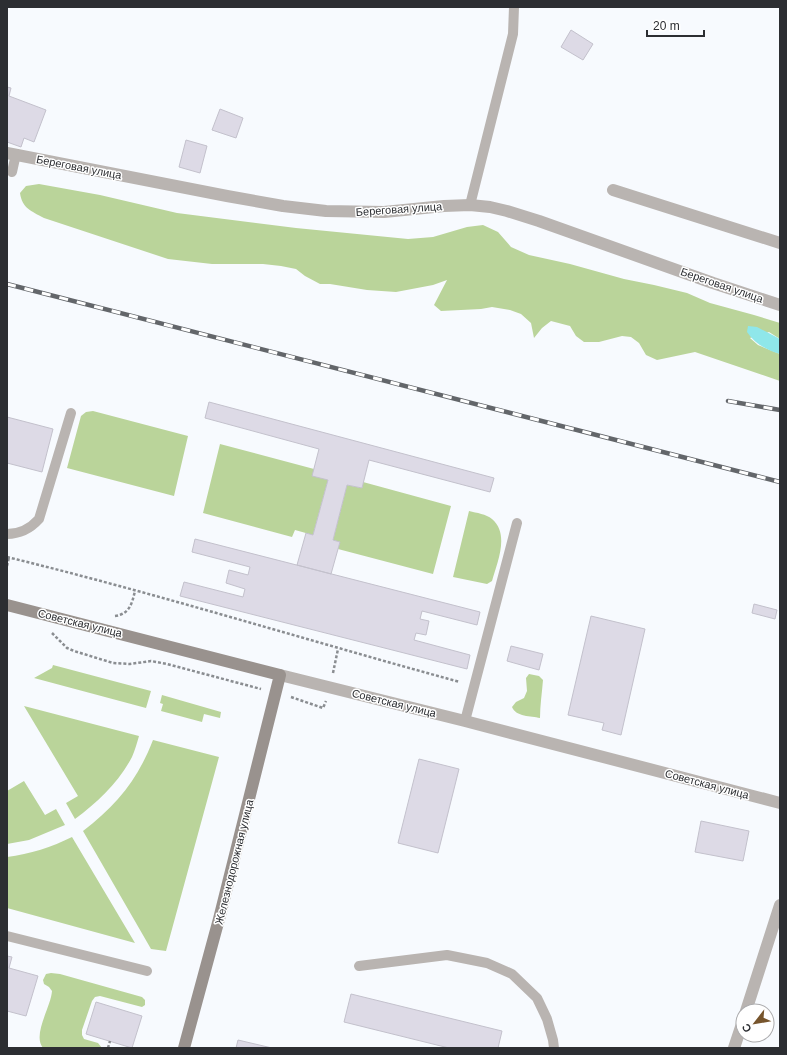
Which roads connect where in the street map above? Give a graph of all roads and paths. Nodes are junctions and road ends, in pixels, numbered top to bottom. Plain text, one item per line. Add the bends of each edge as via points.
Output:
1 (514, 7) edge
2 (12, 153) edge
3 (12, 172) dead end
4 (613, 190) dead end
5 (470, 205) junction
6 (780, 243) edge
7 (780, 305) edge
8 (71, 413) dead end
9 (517, 523) dead end
10 (7, 534) edge
11 (8, 557) edge
12 (7, 566) edge
13 (136, 591) junction
14 (7, 605) edge
15 (111, 616) dead end
16 (280, 675) junction
17 (474, 686) junction
18 (465, 721) junction
19 (780, 803) edge
20 (780, 905) edge
21 (7, 936) edge
22 (359, 966) dead end
23 (147, 971) dead end
24 (749, 1003) edge
25 (110, 1041) dead end
26 (108, 1048) edge
27 (184, 1048) edge
28 (554, 1048) edge

1 - 5 lane via 513,34
2 - 3 lane
2 - 5 street, Береговая улица via 227,196 326,211 384,212
4 - 6 street
5 - 7 street, Береговая улица via 507,211 539,221
8 - 10 lane via 39,519 28,529
9 - 17 lane
11 - 12 path
11 - 13 path
13 - 15 path via 128,611
13 - 17 path
14 - 16 main road, Советская улица
16 - 18 street, Советская улица
16 - 27 main road, Железнодорожная улица
17 - 18 lane
18 - 19 street, Советская улица
20 - 24 street
21 - 23 lane
22 - 28 lane via 447,955 487,963 512,974 536,998 547,1019
25 - 26 path

